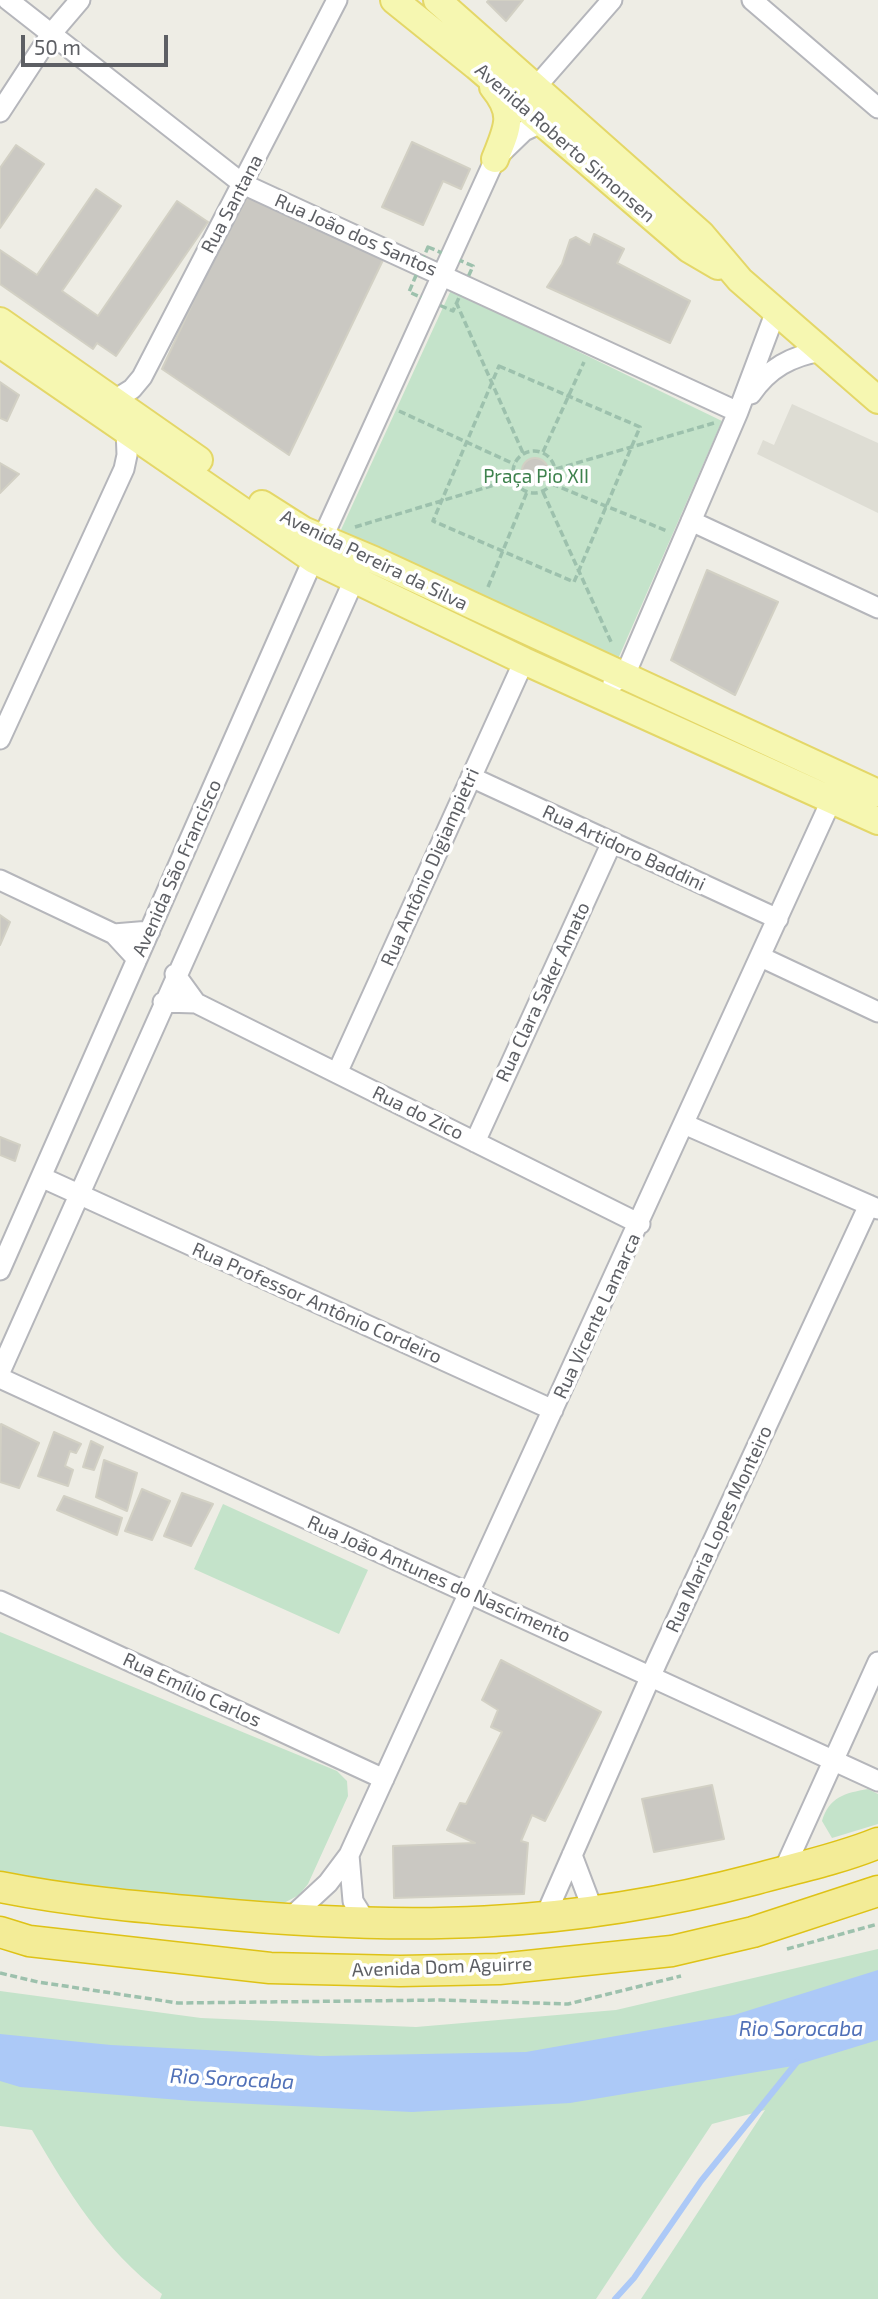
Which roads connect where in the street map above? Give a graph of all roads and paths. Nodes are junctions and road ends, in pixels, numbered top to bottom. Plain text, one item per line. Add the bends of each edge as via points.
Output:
1 (8, 0) edge
2 (80, 0) edge
3 (337, 0) edge
4 (394, 0) edge
5 (612, 0) edge
6 (752, 0) edge
7 (438, 2) edge
8 (51, 34) junction
9 (476, 66) junction
10 (535, 89) junction
11 (878, 108) edge
12 (0, 113) edge
13 (542, 122) junction
14 (495, 159) junction
15 (243, 184) junction
16 (689, 224) junction
17 (444, 275) junction
18 (740, 280) junction
19 (776, 311) junction
20 (0, 321) edge
21 (0, 344) edge
22 (591, 346) junction
23 (822, 351) junction
24 (492, 382) junction
25 (569, 396) junction
26 (116, 399) junction
27 (878, 400) edge
28 (385, 404) junction
29 (738, 412) junction
30 (126, 429) junction
31 (466, 441) junction
32 (631, 447) junction
33 (543, 452) junction
34 (523, 453) junction
35 (514, 464) junction
36 (556, 469) junction
37 (514, 479) junction
38 (552, 484) junction
39 (527, 492) junction
40 (542, 492) junction
41 (441, 501) junction
42 (606, 506) junction
43 (688, 530) junction
44 (319, 549) junction
45 (503, 551) junction
46 (579, 572) junction
47 (354, 580) junction
48 (878, 608) edge
49 (478, 610) junction
50 (524, 661) junction
51 (625, 675) junction
52 (598, 694) junction
53 (0, 738) edge
54 (471, 777) junction
55 (837, 788) junction
56 (878, 793) edge
57 (878, 821) edge
58 (611, 842) junction
59 (0, 880) edge
60 (778, 919) junction
61 (150, 931) junction
62 (114, 934) junction
63 (761, 957) junction
64 (137, 959) junction
65 (176, 974) junction
66 (163, 1002) junction
67 (196, 1003) junction
68 (878, 1012) edge
69 (337, 1073) junction
70 (684, 1124) junction
71 (475, 1142) junction
72 (41, 1177) junction
73 (81, 1195) junction
74 (874, 1207) edge
75 (640, 1224) junction
76 (0, 1270) edge
77 (0, 1375) edge
78 (553, 1410) junction
79 (471, 1594) junction
80 (0, 1601) edge
81 (878, 1662) edge
82 (651, 1676) junction
83 (835, 1761) junction
84 (384, 1779) junction
85 (878, 1781) edge
86 (878, 1843) edge
87 (349, 1855) junction
88 (572, 1855) junction
89 (783, 1872) junction
90 (0, 1887) edge
91 (878, 1891) edge
92 (594, 1913) junction
93 (544, 1919) junction
94 (287, 1920) junction
95 (368, 1925) junction
96 (0, 1932) edge

1 - 8 street, Rua João dos Santos
2 - 8 street
3 - 15 street, Rua Santana
4 - 9 main road, Avenida Roberto Simonsen
5 - 10 street
6 - 11 street
7 - 10 main road, Avenida Roberto Simonsen
8 - 12 street
8 - 15 street, Rua João dos Santos
9 - 10 main road via 523,93
9 - 13 main road, Avenida Roberto Simonsen
9 - 14 main road via 507,107 509,120
10 - 16 main road, Avenida Roberto Simonsen
13 - 14 street via 514,138
13 - 16 main road via 561,125 646,198
13 - 18 main road, Avenida Roberto Simonsen via 689,249
14 - 17 street
15 - 17 street, Rua João dos Santos
15 - 26 street, Rua Santana via 142,377
16 - 18 main road, Avenida Roberto Simonsen
17 - 22 street, Rua João dos Santos
17 - 24 path
17 - 28 street
18 - 19 main road, Avenida Roberto Simonsen
19 - 23 main road, Avenida Roberto Simonsen
19 - 29 street
20 - 26 main road, Avenida Pereira da Silva
21 - 30 main road, Avenida Pereira da Silva
22 - 25 path
22 - 29 street, Rua João dos Santos
23 - 27 main road, Avenida Roberto Simonsen
23 - 29 street via 789,360 767,373
24 - 25 path via 499,366
24 - 31 path
24 - 34 path
25 - 32 path via 640,427
25 - 33 path
26 - 44 main road, Avenida Pereira da Silva
28 - 31 path
28 - 44 street
29 - 32 path via 722,421
29 - 43 street
30 - 44 main road, Avenida Pereira da Silva
30 - 53 street via 124,470
31 - 35 path
31 - 41 path
32 - 36 path
32 - 42 path
33 - 34 path
33 - 36 path
34 - 35 path
35 - 37 path
36 - 38 path
37 - 39 path
37 - 41 path
38 - 40 path
38 - 42 path
39 - 40 path
39 - 45 path
40 - 46 path
41 - 44 path
41 - 45 path via 433,521
42 - 43 path
42 - 46 path
43 - 48 street
43 - 51 street
44 - 47 main road, Avenida Pereira da Silva
44 - 49 main road, Avenida Pereira da Silva
44 - 61 street, Avenida São Francisco
45 - 46 path via 574,582
45 - 49 path
46 - 51 path
47 - 50 main road, Avenida Pereira da Silva
47 - 65 street
49 - 51 main road, Avenida Pereira da Silva
50 - 52 main road, Avenida Pereira da Silva
50 - 54 street, Rua Antônio Digiampietri
51 - 52 street
51 - 55 main road, Avenida Pereira da Silva
52 - 55 main road, Avenida Pereira da Silva
54 - 58 street, Rua Artidoro Baddini
54 - 69 street, Rua Antônio Digiampietri
55 - 56 main road, Avenida Pereira da Silva
55 - 57 main road, Avenida Pereira da Silva
55 - 60 street, Rua Vicente Lamarca
58 - 60 street, Rua Artidoro Baddini
58 - 71 street, Rua Clara Saker Amato
59 - 62 street
60 - 63 street, Rua Vicente Lamarca
61 - 62 street
61 - 64 street, Avenida São Francisco
62 - 64 street
63 - 68 street
63 - 70 street, Rua Vicente Lamarca
64 - 72 street, Avenida São Francisco
65 - 66 street
65 - 67 street, Rua do Zico
66 - 67 street, Rua do Zico
66 - 73 street
67 - 69 street, Rua do Zico
69 - 71 street, Rua do Zico
70 - 74 street
70 - 75 street, Rua Vicente Lamarca
71 - 75 street, Rua do Zico
72 - 73 street
72 - 76 street, Avenida São Francisco
73 - 77 street
73 - 78 street, Rua Professor Antônio Cordeiro
74 - 82 street, Rua Maria Lopes Monteiro
75 - 78 street, Rua Vicente Lamarca
77 - 79 street, Rua João Antunes do Nascimento
78 - 79 street, Rua Vicente Lamarca
79 - 82 street, Rua João Antunes do Nascimento
79 - 84 street, Rua Vicente Lamarca
80 - 84 street, Rua Emílio Carlos
81 - 83 street
82 - 83 street, Rua João Antunes do Nascimento
82 - 88 street, Rua Maria Lopes Monteiro
83 - 85 street, Rua João Antunes do Nascimento
83 - 89 street
84 - 87 street, Rua Vicente Lamarca
86 - 89 highway
87 - 94 street, Rua Vicente Lamarca
87 - 95 street, Rua Vicente Lamarca via 353,1902
88 - 92 street
88 - 93 street, Rua Maria Lopes Monteiro
89 - 92 highway
90 - 94 highway via 69,1901
91 - 96 highway, Avenida Dom Aguirre via 753,1932 672,1951 499,1969 270,1968 29,1941
92 - 93 highway
93 - 95 highway
94 - 95 highway

